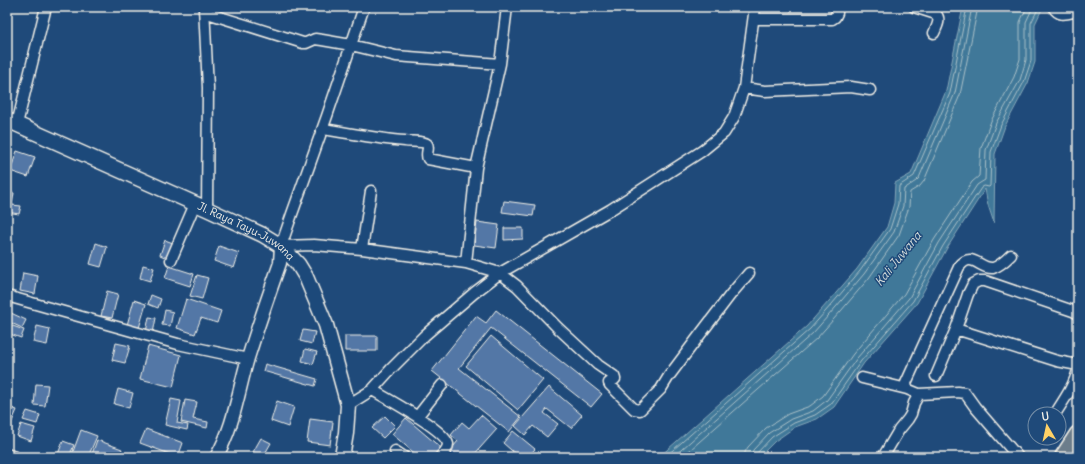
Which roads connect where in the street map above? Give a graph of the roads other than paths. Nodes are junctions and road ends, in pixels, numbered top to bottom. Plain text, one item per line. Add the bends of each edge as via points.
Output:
1 (46, 7) edge
2 (364, 7) edge
3 (507, 7) edge
4 (756, 7) edge
5 (837, 7) edge
6 (914, 7) edge
7 (1053, 7) edge
8 (204, 9) edge
9 (1078, 11) edge
10 (754, 19) junction
11 (934, 33) dead end
12 (351, 45) junction
13 (500, 64) junction
14 (744, 88) junction
15 (870, 90) dead end
16 (12, 122) edge
17 (322, 129) junction
18 (476, 168) junction
19 (371, 191) dead end
20 (201, 206) junction
21 (282, 246) junction
22 (362, 249) junction
23 (1011, 255) dead end
24 (171, 260) dead end
25 (466, 263) junction
26 (500, 273) junction
27 (749, 273) dead end
28 (7, 296) edge
29 (1078, 314) edge
30 (956, 329) junction
31 (248, 359) junction
32 (1078, 365) edge
33 (1078, 370) edge
34 (936, 376) dead end
35 (862, 378) dead end
36 (442, 385) dead end
37 (907, 389) junction
38 (372, 390) junction
39 (919, 394) junction
40 (348, 405) junction
41 (1060, 406) edge
42 (417, 417) junction
43 (1078, 434) edge
44 (395, 451) dead end
45 (7, 454) edge
46 (15, 457) edge
47 (216, 457) edge
48 (342, 457) edge
49 (404, 457) edge
50 (440, 457) edge
51 (883, 457) edge
52 (1018, 457) edge
53 (1063, 457) edge

1 - 16 street
2 - 12 street
3 - 13 street
4 - 10 street
5 - 10 street via 837,13 832,19
6 - 11 street via 936,14 939,22
7 - 9 street via 1057,13 1062,14
8 - 12 street via 304,43 315,39
8 - 20 street via 208,88
10 - 14 street
12 - 13 street via 396,56
12 - 17 street
13 - 18 street
14 - 15 street via 766,91 851,87
14 - 26 street via 734,117 724,133 702,151 610,210
16 - 20 main road, Jl. Raya Tayu-Juwana
17 - 18 street via 424,142 427,146 428,159
17 - 21 street
18 - 25 street
19 - 22 street
20 - 21 main road, Jl. Raya Tayu-Juwana
20 - 24 street
21 - 22 street via 314,245
21 - 31 street via 280,263
21 - 40 main road, Jl. Raya Tayu-Juwana via 298,264 313,292 326,325
22 - 25 street
23 - 37 street via 994,268 972,260 963,262 959,267 906,383
25 - 26 street
26 - 27 street via 517,286 598,365 614,376 615,379 610,385 634,409 640,410 661,389
26 - 38 street via 425,335
28 - 31 street via 178,344
29 - 30 street via 979,281 973,284 968,294
30 - 32 street via 1057,361
30 - 34 street
31 - 47 street via 236,409
33 - 41 street
35 - 37 street
36 - 42 street
37 - 39 street
38 - 40 street
38 - 42 street
39 - 51 street via 911,414
39 - 52 street via 965,393
40 - 48 main road, Jl. Raya Tayu-Juwana
42 - 50 street via 447,442 448,446
43 - 53 highway
44 - 49 street
45 - 46 street

